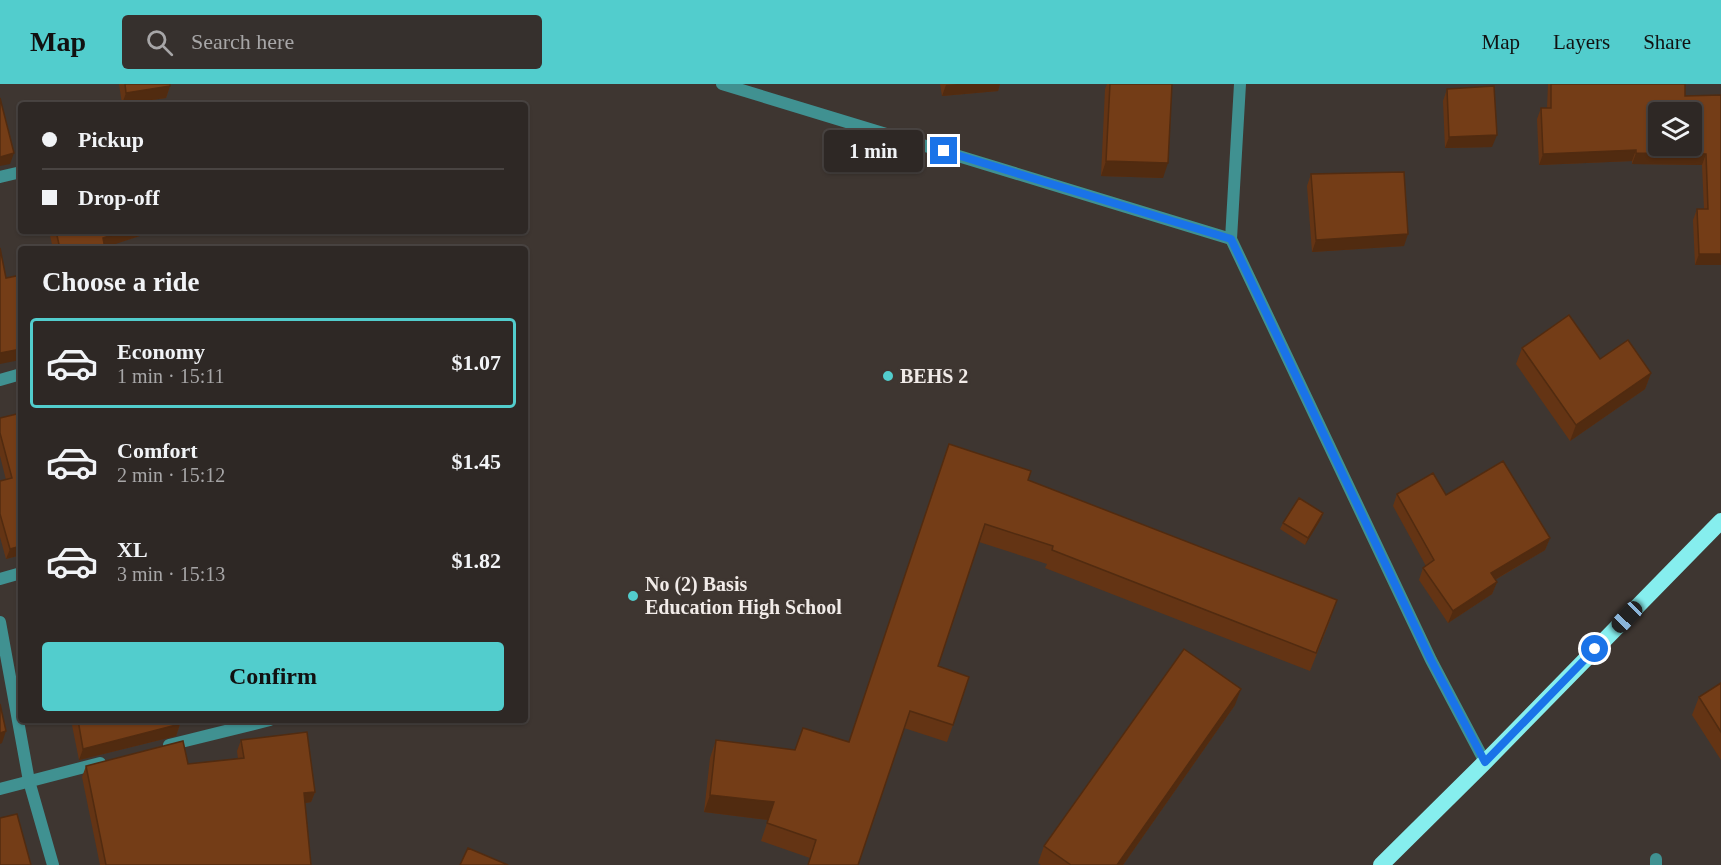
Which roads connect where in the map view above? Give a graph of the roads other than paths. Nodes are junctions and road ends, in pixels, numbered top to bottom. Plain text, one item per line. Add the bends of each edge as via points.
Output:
1 (722, 84) edge
2 (1240, 84) edge
3 (18, 173) edge
4 (0, 177) edge
5 (1231, 239) junction
6 (18, 375) edge
7 (0, 380) edge
8 (1721, 521) edge
9 (18, 574) edge
10 (0, 579) edge
11 (0, 622) edge
12 (18, 721) edge
13 (18, 723) edge
14 (258, 723) edge
15 (155, 749) edge
16 (109, 760) edge
17 (1485, 762) junction
18 (29, 781) junction
19 (0, 789) edge
20 (53, 865) edge
21 (1381, 865) edge

1 - 5 street
2 - 5 street
3 - 4 street
5 - 17 street via 1431,660
6 - 7 street
8 - 17 highway
9 - 10 street
11 - 12 street
13 - 18 street
14 - 15 street
16 - 18 street
17 - 21 highway
18 - 19 street
18 - 20 street

